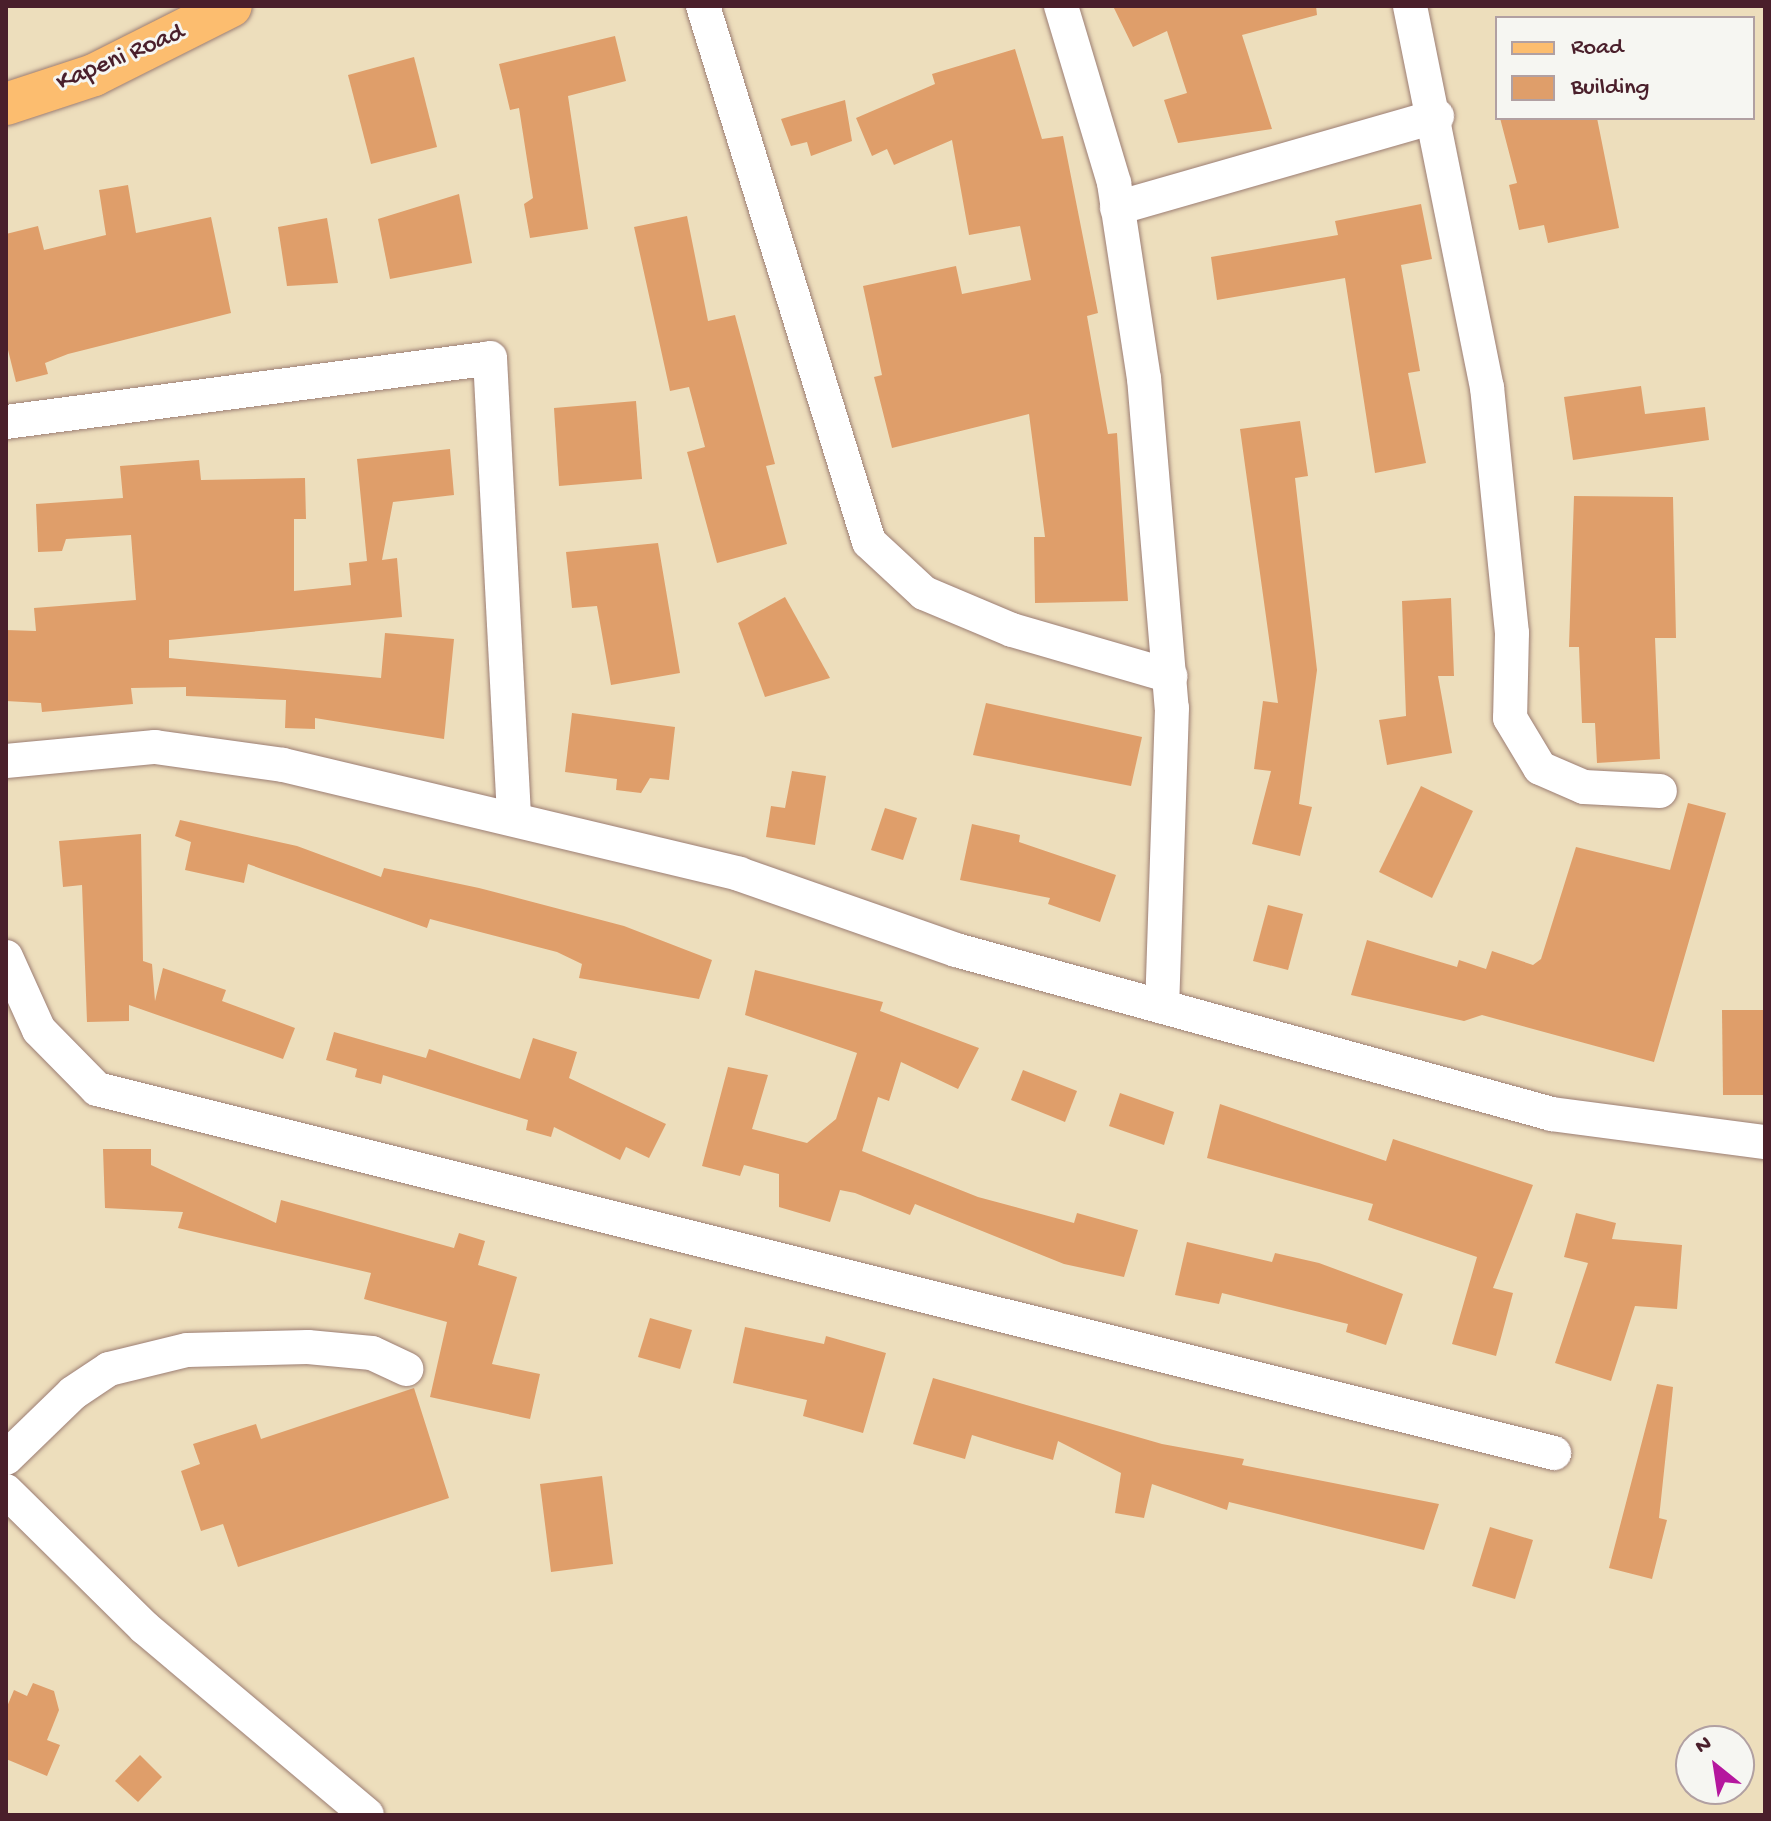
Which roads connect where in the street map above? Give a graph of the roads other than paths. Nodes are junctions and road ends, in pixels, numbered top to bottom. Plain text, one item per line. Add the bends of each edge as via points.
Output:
1 (231, 6) edge
2 (703, 6) edge
3 (1061, 6) edge
4 (1410, 6) edge
5 (6, 104) edge
6 (1437, 116) junction
7 (1117, 208) junction
8 (6, 422) edge
9 (1170, 676) junction
10 (6, 761) edge
11 (1660, 791) dead end
12 (514, 818) junction
13 (6, 957) edge
14 (1162, 1007) junction
15 (1765, 1142) edge
16 (407, 1369) dead end
17 (1554, 1453) dead end
18 (6, 1458) edge
19 (6, 1491) edge
20 (367, 1815) edge

1 - 5 main road, Kapeni Road via 121,64
2 - 9 street via 869,542 924,593 1012,630
3 - 7 street
4 - 6 street
6 - 7 street
6 - 11 street via 1487,387 1512,633 1510,718 1540,768 1584,787
7 - 9 street via 1144,378
8 - 12 street via 490,358
9 - 14 street
10 - 12 street via 155,747 283,765
12 - 14 street via 739,874 956,950
13 - 17 street via 39,1030 97,1089
14 - 15 street via 1552,1114
16 - 18 street via 372,1353 308,1347 187,1350 109,1369 73,1393
19 - 20 street via 145,1628

